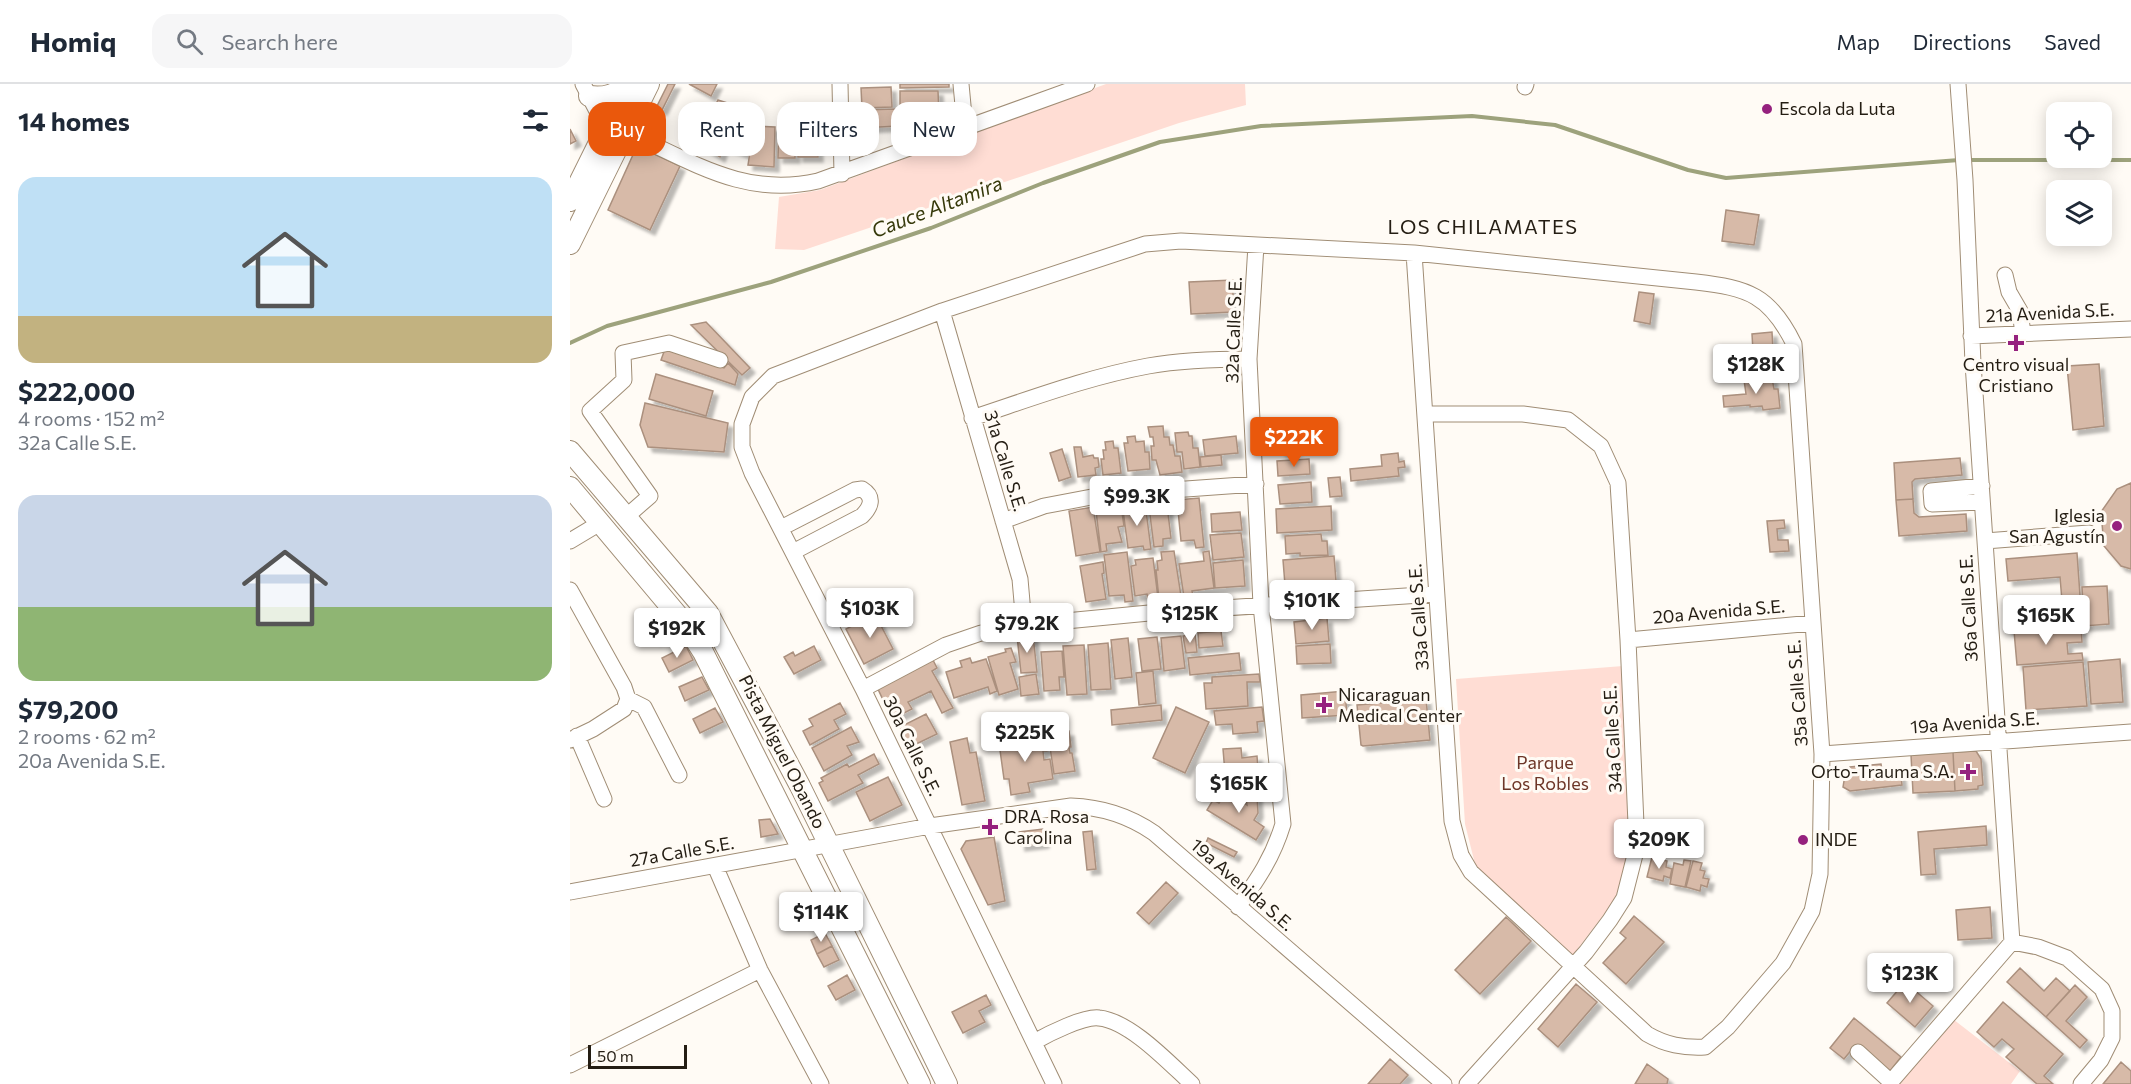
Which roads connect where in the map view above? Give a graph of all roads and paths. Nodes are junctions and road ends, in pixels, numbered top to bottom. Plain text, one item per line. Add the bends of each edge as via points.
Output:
1 (627, 84) edge
2 (649, 84) edge
3 (840, 84) edge
4 (961, 84) edge
5 (1087, 84) edge
6 (1958, 84) edge
7 (586, 90) edge
8 (622, 102) edge
9 (636, 102) edge
10 (962, 102) edge
11 (977, 122) edge
12 (666, 151) edge
13 (891, 155) edge
14 (598, 156) edge
15 (605, 156) edge
16 (842, 174) junction
17 (570, 201) edge
18 (570, 244) edge
19 (1256, 245) junction
20 (1414, 253) junction
21 (2006, 275) dead end
22 (942, 311) junction
23 (2131, 329) edge
24 (2023, 334) junction
25 (1971, 336) junction
26 (1250, 359) junction
27 (720, 360) dead end
28 (1425, 414) junction
29 (972, 418) junction
30 (570, 451) edge
31 (1256, 484) junction
32 (1982, 486) junction
33 (570, 487) edge
34 (1982, 502) junction
35 (627, 516) junction
36 (1004, 521) junction
37 (600, 523) junction
38 (781, 528) junction
39 (2090, 533) dead end
40 (570, 541) edge
41 (1985, 541) junction
42 (793, 552) junction
43 (570, 590) edge
44 (1436, 594) junction
45 (1261, 605) junction
46 (1813, 623) junction
47 (1024, 625) junction
48 (1629, 640) junction
49 (863, 689) junction
50 (628, 699) junction
51 (2131, 732) edge
52 (574, 738) edge
53 (1997, 740) junction
54 (1822, 754) junction
55 (679, 775) dead end
56 (604, 799) dead end
57 (930, 826) junction
58 (828, 845) junction
59 (801, 851) junction
60 (715, 866) junction
61 (570, 892) edge
62 (1238, 907) junction
63 (2012, 942) junction
64 (1574, 965) junction
65 (760, 970) junction
66 (1034, 1042) junction
67 (1858, 1052) dead end
68 (570, 1065) edge
69 (1890, 1083) edge
70 (821, 1084) edge
71 (920, 1084) edge
72 (948, 1084) edge
73 (1054, 1084) edge
74 (1192, 1084) edge
75 (1444, 1084) edge
76 (1467, 1084) edge
77 (2081, 1084) edge

1 - 7 main road via 609,96 599,97
1 - 8 main road
2 - 9 main road
3 - 16 street
4 - 10 street
5 - 11 street
6 - 25 street, 36a Calle S.E.
12 - 16 street via 740,182 771,186 798,186
13 - 16 street
14 - 17 main road
15 - 18 main road
19 - 20 street
19 - 22 street via 1181,241 1145,244
19 - 26 street, 32a Calle S.E.
20 - 28 street, 33a Calle S.E.
20 - 46 street, 35a Calle S.E. via 1706,283 1755,295 1784,322 1794,344
21 - 24 street via 2020,311
22 - 29 street, 31a Calle S.E.
22 - 38 street, 30a Calle S.E. via 773,376 752,397 742,424 742,447
23 - 24 street, 21a Avenida S.E.
24 - 25 street, 21a Avenida S.E.
25 - 32 street, 36a Calle S.E.
26 - 29 street via 1148,366 1075,384
26 - 31 street, 32a Calle S.E.
27 - 35 street via 669,343 623,352 624,380 590,411 650,496
28 - 44 street, 33a Calle S.E.
28 - 48 street, 34a Calle S.E. via 1523,414 1568,420 1601,446 1618,483
29 - 36 street, 31a Calle S.E.
30 - 35 main road, Pista Miguel Obando
31 - 36 street via 1102,495 1044,506
31 - 45 street, 32a Calle S.E.
32 - 34 street, 36a Calle S.E.
32 - 34 street via 1931,491 1932,504
33 - 37 main road, Pista Miguel Obando
34 - 41 street, 36a Calle S.E.
35 - 58 main road, Pista Miguel Obando via 708,613
36 - 47 street, 31a Calle S.E. via 1020,579
37 - 40 street
37 - 59 main road, Pista Miguel Obando via 685,624 703,652
38 - 42 street, 30a Calle S.E.
38 - 42 street via 855,490 862,489 870,495 871,502 862,516
39 - 41 street
41 - 53 street, 36a Calle S.E.
42 - 49 street, 30a Calle S.E.
43 - 50 street
44 - 45 street
44 - 64 street, 33a Calle S.E. via 1452,821 1457,844 1471,872
45 - 47 street
45 - 62 street, 32a Calle S.E. via 1283,824 1262,873
46 - 48 street, 20a Avenida S.E.
46 - 54 street, 35a Calle S.E.
47 - 49 street via 946,645
48 - 64 street, 34a Calle S.E. via 1637,847 1624,898
49 - 57 street, 30a Calle S.E.
50 - 52 street via 624,709
50 - 55 street via 644,707
51 - 53 street, 19a Avenida S.E.
52 - 56 street
53 - 54 street, 19a Avenida S.E.
53 - 63 street, 36a Calle S.E.
54 - 64 street, 35a Calle S.E. via 1820,874 1812,911 1783,963 1717,1038 1705,1047 1676,1047 1660,1042
57 - 58 street, 19a Avenida S.E.
57 - 62 street, 19a Avenida S.E. via 1093,807 1135,820 1154,833
57 - 66 street, 30a Calle S.E.
58 - 59 street, 19a Avenida S.E.
58 - 72 main road, Pista Miguel Obando
59 - 60 street, 27a Calle S.E.
59 - 71 main road, Pista Miguel Obando
60 - 61 street, 27a Calle S.E.
60 - 65 street
62 - 75 street, 19a Avenida S.E.
63 - 69 street
63 - 77 street via 2067,958 2102,988 2112,1011 2112,1038 2101,1060
64 - 76 street, 34a Calle S.E.
65 - 68 street
65 - 70 street
66 - 73 street, 30a Calle S.E.
66 - 74 street via 1061,1028 1098,1017 1130,1029
67 - 69 street

